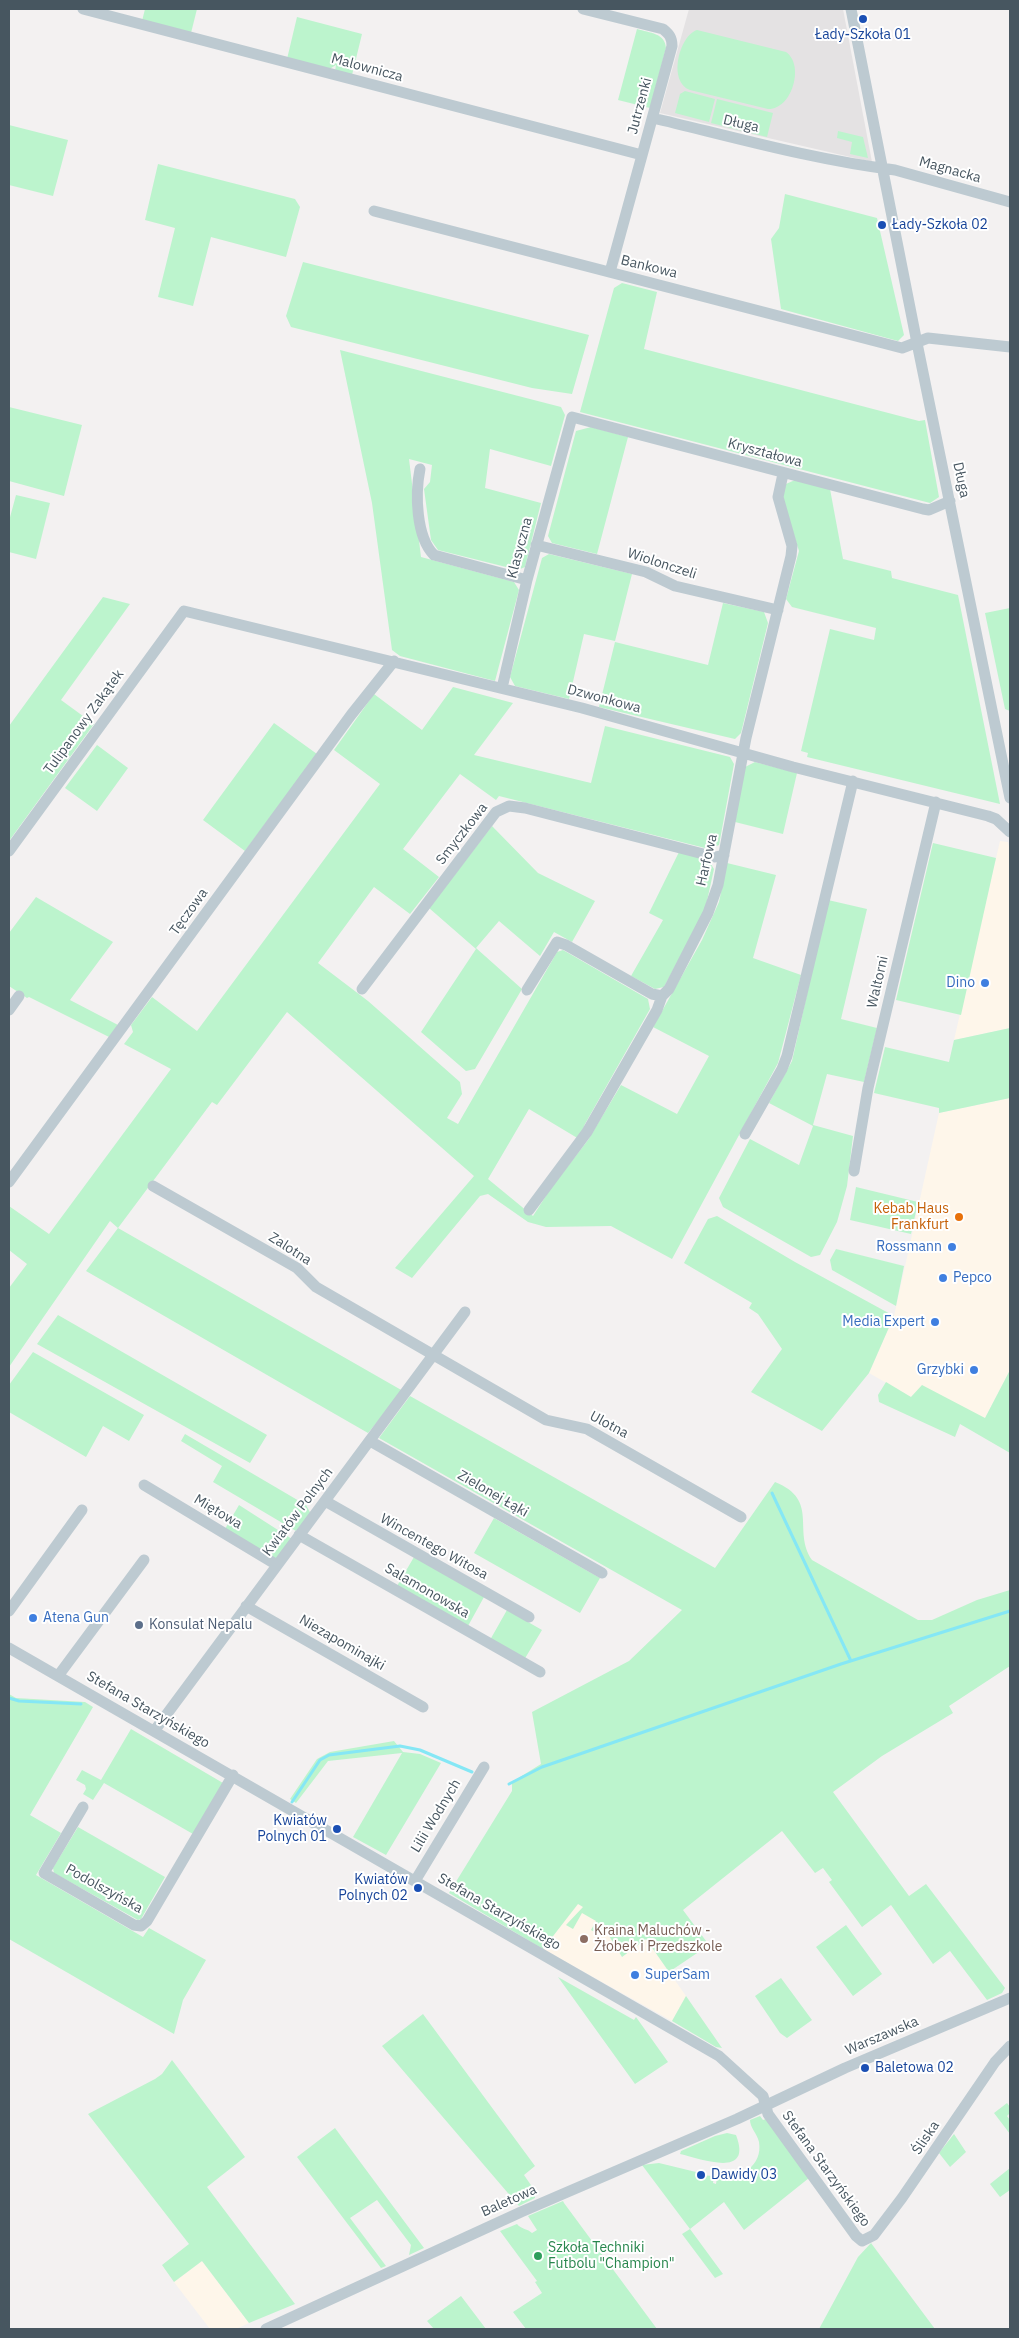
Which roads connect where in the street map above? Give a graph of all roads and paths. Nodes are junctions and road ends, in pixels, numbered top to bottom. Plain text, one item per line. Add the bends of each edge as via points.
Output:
1 (83, 9) edge
2 (583, 9) edge
3 (851, 9) edge
4 (653, 118) junction
5 (642, 155) junction
6 (882, 169) junction
7 (1010, 202) edge
8 (374, 211) dead end
9 (610, 272) junction
10 (916, 342) junction
11 (1010, 347) edge
12 (572, 417) joint
13 (420, 470) dead end
14 (783, 474) junction
15 (950, 501) junction
16 (536, 545) junction
17 (527, 580) junction
18 (184, 610) joint
19 (778, 610) junction
20 (394, 661) junction
21 (502, 688) junction
22 (744, 753) junction
23 (853, 781) junction
24 (1010, 798) edge
25 (936, 802) junction
26 (1010, 832) edge
27 (9, 851) edge
28 (724, 855) junction
29 (362, 989) dead end
30 (527, 990) dead end
31 (19, 996) dead end
32 (662, 996) junction
33 (9, 1010) edge
34 (745, 1134) dead end
35 (854, 1171) dead end
36 (9, 1182) edge
37 (153, 1186) dead end
38 (529, 1210) dead end
39 (465, 1312) dead end
40 (433, 1356) junction
41 (370, 1442) junction
42 (144, 1485) dead end
43 (325, 1502) junction
44 (82, 1510) dead end
45 (741, 1517) dead end
46 (299, 1535) junction
47 (144, 1560) dead end
48 (277, 1565) junction
49 (602, 1573) dead end
50 (246, 1606) junction
51 (9, 1611) edge
52 (529, 1617) dead end
53 (9, 1648) edge
54 (540, 1672) dead end
55 (58, 1676) junction
56 (422, 1707) dead end
57 (154, 1730) junction
58 (484, 1767) dead end
59 (233, 1776) junction
60 (83, 1807) dead end
61 (415, 1881) junction
62 (1010, 1998) edge
63 (1010, 2046) edge
64 (766, 2105) junction
65 (862, 2240) joint
66 (266, 2329) edge

1 - 5 street, Malownicza
2 - 4 street, Jutrzenki via 662,29 669,34 672,46
3 - 6 street, Długa
4 - 5 street, Jutrzenki
4 - 6 street, Długa
5 - 9 street, Jutrzenki
6 - 7 street, Magnacka
6 - 10 street, Długa
8 - 9 street, Bankowa
9 - 10 street, Bankowa via 902,348
10 - 11 street, Bankowa via 931,338
10 - 15 street, Długa
12 - 14 street, Kryształowa
12 - 16 street, Klasyczna
13 - 17 street via 417,482 420,529 427,548 434,555
14 - 15 street, Kryształowa via 929,510
14 - 19 street, Harfowa via 778,497 792,550
15 - 24 street, Długa
16 - 17 street, Klasyczna
16 - 19 street, Wiolonczeli via 646,572 675,586
17 - 21 street, Klasyczna
18 - 20 street, Dzwonkowa
18 - 27 street, Tulipanowy Zakątek
19 - 22 street, Harfowa
20 - 21 street, Dzwonkowa
20 - 36 street, Tęczowa
21 - 22 street, Dzwonkowa
22 - 23 street, Dzwonkowa
22 - 28 street, Harfowa
23 - 25 street, Dzwonkowa
23 - 34 street via 786,1056 782,1069
25 - 26 street, Dzwonkowa via 996,819
25 - 35 street, Waltorni via 868,1088
28 - 29 street, Smyczkowa via 715,857 525,808 504,808 496,812
28 - 32 street, Harfowa via 718,886 708,912 669,989
30 - 32 street via 557,942 652,994
31 - 33 street
32 - 38 street, Harfowa via 658,1010 584,1138
37 - 40 street, Zalotna via 297,1268 316,1287
39 - 40 street, Kwiatów Polnych
40 - 41 street, Kwiatów Polnych
40 - 45 street, Ulotna via 546,1420 587,1429
41 - 43 street, Kwiatów Polnych
41 - 49 street, Zielonej Łąki
42 - 48 street, Miętowa
43 - 46 street, Kwiatów Polnych
43 - 52 street, Wincentego Witosa
44 - 51 street
46 - 48 street, Kwiatów Polnych
46 - 54 street, Salamonowska
47 - 55 street
48 - 50 street, Kwiatów Polnych
50 - 56 street, Niezapominajki
50 - 57 street, Kwiatów Polnych
53 - 55 street, Stefana Starzyńskiego
55 - 57 street, Stefana Starzyńskiego
57 - 59 street, Stefana Starzyńskiego
58 - 61 street, Lilii Wodnych
59 - 60 street, Podolszyńska via 147,1921 141,1926 44,1873
59 - 61 street, Stefana Starzyńskiego
61 - 64 street, Stefana Starzyńskiego via 718,2056 763,2096
62 - 64 street, Warszawska
63 - 65 street, Śliska via 995,2062 874,2235
64 - 65 street, Stefana Starzyńskiego via 768,2114
64 - 66 street, Baletowa

